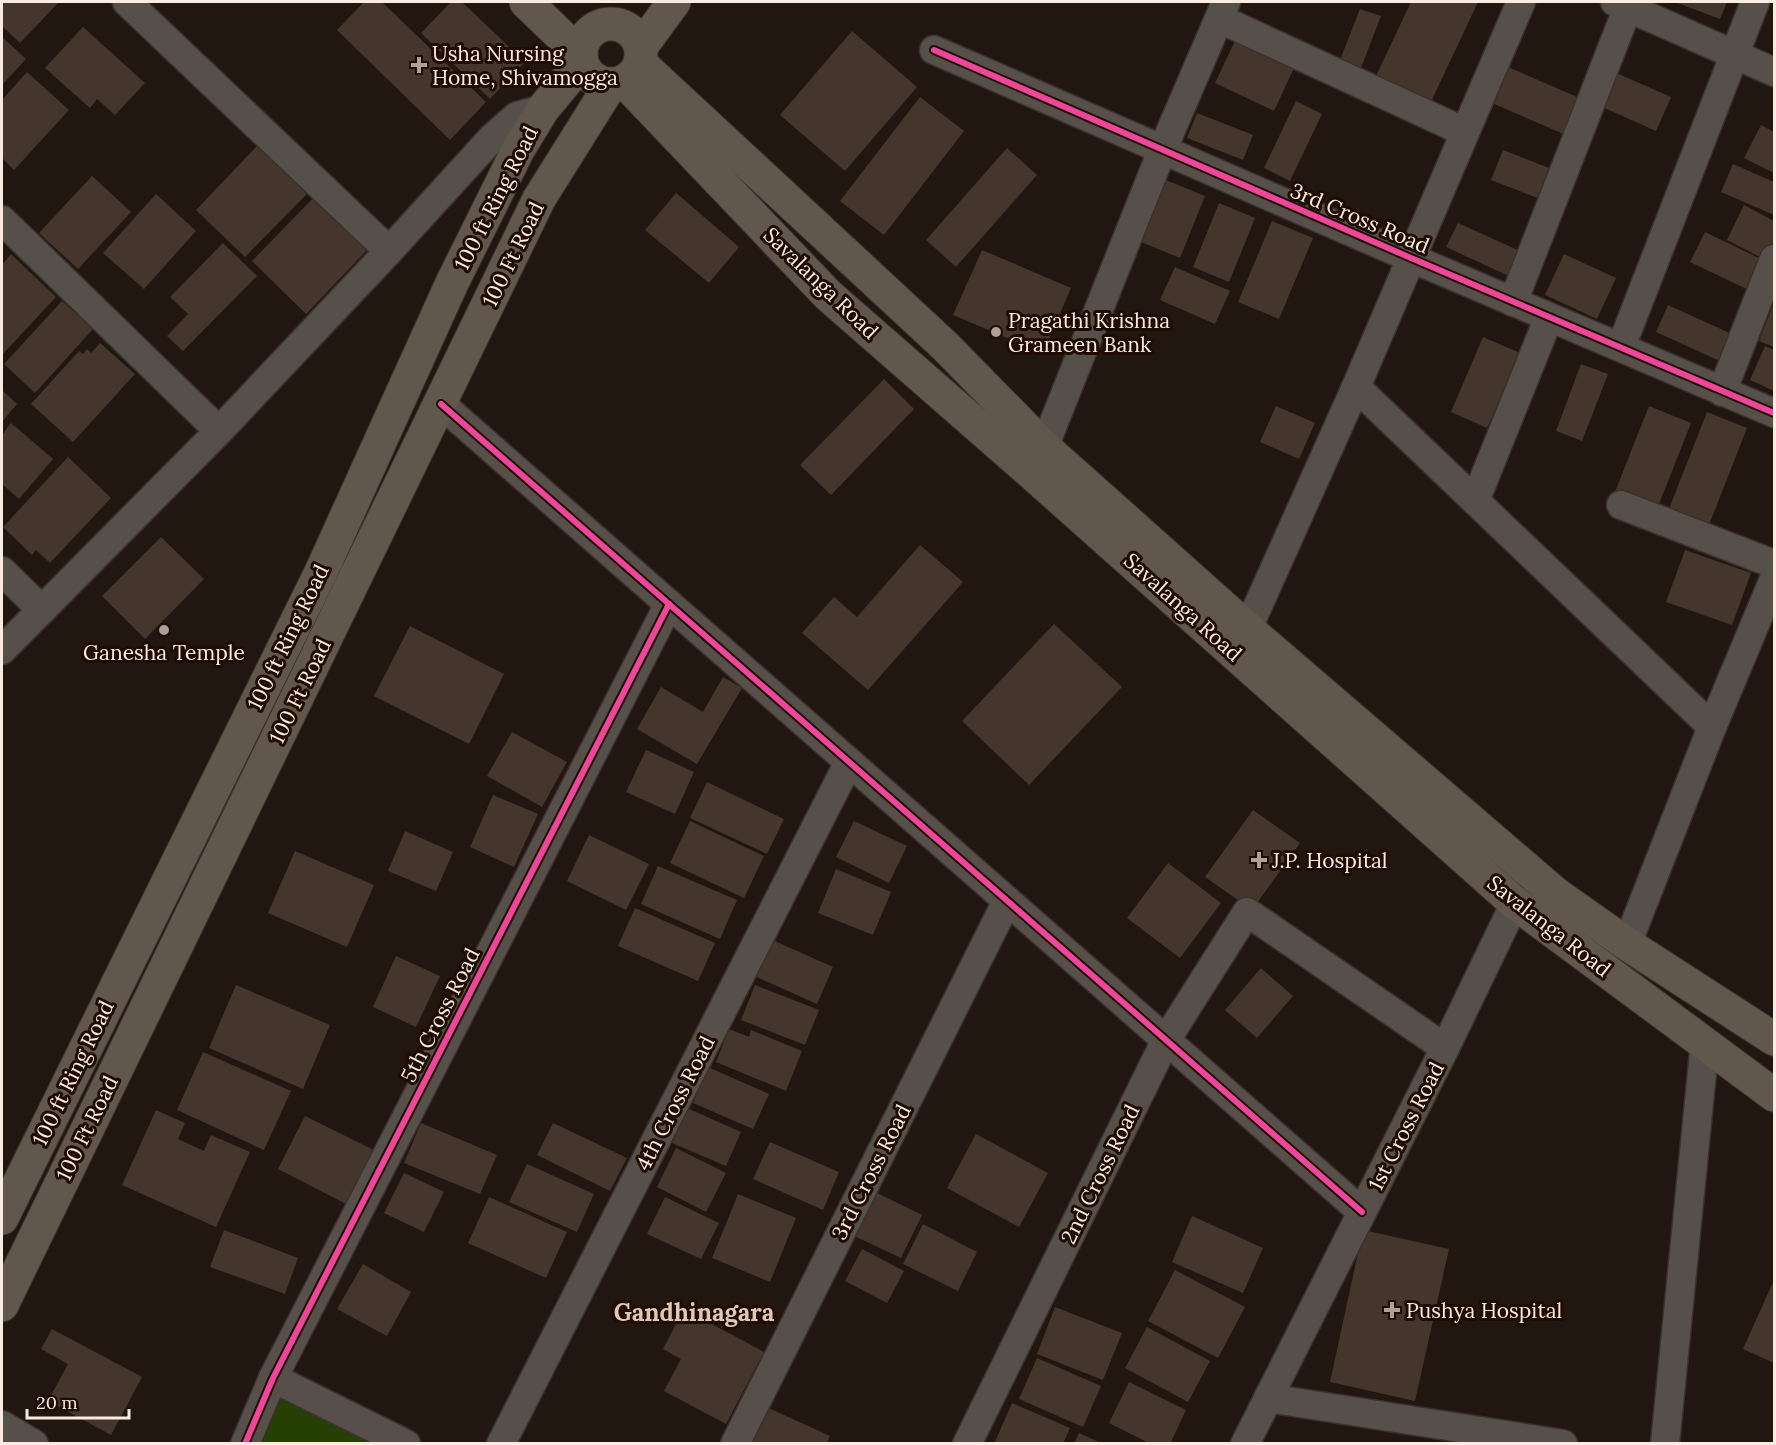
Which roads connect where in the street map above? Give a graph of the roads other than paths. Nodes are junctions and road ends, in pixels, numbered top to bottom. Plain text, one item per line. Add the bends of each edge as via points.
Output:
1 (127, 2) edge
2 (526, 2) edge
3 (674, 2) edge
4 (1521, 2) edge
5 (1755, 2) edge
6 (1624, 3) edge
7 (1223, 10) edge
8 (621, 41) edge
9 (934, 50) dead end
10 (1733, 54) junction
11 (581, 58) junction
12 (1774, 72) edge
13 (543, 109) junction
14 (1465, 132) junction
15 (1162, 151) junction
16 (2, 220) edge
17 (389, 251) junction
18 (1411, 258) junction
19 (1774, 259) edge
20 (858, 263) junction
21 (828, 295) junction
22 (1513, 302) junction
23 (1549, 316) junction
24 (1622, 347) junction
25 (1356, 387) junction
26 (1722, 392) junction
27 (441, 404) junction
28 (1774, 413) edge
29 (219, 431) junction
30 (1044, 447) junction
31 (1475, 501) junction
32 (1621, 505) dead end
33 (1774, 564) edge
34 (2, 571) edge
35 (1774, 579) edge
36 (669, 604) junction
37 (42, 610) junction
38 (1241, 641) junction
39 (2, 650) edge
40 (1712, 727) junction
41 (849, 762) junction
42 (1007, 901) junction
43 (1515, 903) junction
44 (1627, 944) junction
45 (1774, 1039) edge
46 (1166, 1040) junction
47 (1705, 1042) junction
48 (1445, 1048) junction
49 (1774, 1095) edge
50 (1362, 1212) junction
51 (2, 1218) edge
52 (2, 1305) edge
53 (273, 1378) junction
54 (1268, 1398) junction
55 (2, 1425) edge
56 (34, 1443) edge
57 (245, 1443) edge
58 (406, 1443) edge
59 (501, 1443) edge
60 (735, 1443) edge
61 (967, 1443) edge
62 (1245, 1443) edge
63 (1563, 1443) edge
64 (1665, 1443) edge

1 - 17 street
2 - 11 main road
3 - 8 main road, 100 Ft Road
4 - 14 street
5 - 10 street
6 - 10 street
6 - 22 street
7 - 14 street
7 - 15 street
8 - 11 main road, 100 ft Ring Road via 601,25 586,37
8 - 11 main road via 596,80
8 - 20 main road, Savalanga Road
8 - 21 main road, Savalanga Road
8 - 27 main road, 100 Ft Road via 539,199
9 - 15 street, 3rd Cross Road
10 - 12 street
10 - 24 street
11 - 13 main road, 100 ft Ring Road
13 - 17 street via 517,116 492,138
13 - 51 main road, 100 ft Ring Road via 518,150 457,273 321,570
14 - 18 street
15 - 18 street, 3rd Cross Road
15 - 30 street
16 - 29 street
17 - 29 street
18 - 22 street, 3rd Cross Road
18 - 25 street
19 - 26 street
20 - 21 main road
20 - 30 main road, Savalanga Road
21 - 38 main road, Savalanga Road via 1026,468
22 - 23 street, 3rd Cross Road
23 - 24 street, 3rd Cross Road
23 - 31 street
24 - 26 street, 3rd Cross Road
25 - 31 street
25 - 38 street
26 - 28 street, 3rd Cross Road
27 - 36 street
27 - 52 main road, 100 Ft Road
29 - 37 street
30 - 38 main road, Savalanga Road
31 - 40 street
32 - 33 street
34 - 37 street
35 - 40 street
36 - 41 street
36 - 53 street, 5th Cross Road
37 - 39 street
38 - 43 main road, Savalanga Road
38 - 44 main road, Savalanga Road via 1556,894
40 - 44 street
41 - 42 street
41 - 59 street, 4th Cross Road
42 - 46 street
42 - 60 street, 3rd Cross Road
43 - 47 main road, Savalanga Road
43 - 48 street, 1st Cross Road
44 - 45 main road, Savalanga Road
46 - 48 street, 2nd Cross Road via 1247,912
46 - 50 street
46 - 61 street, 2nd Cross Road
47 - 49 main road, Savalanga Road
47 - 64 street
48 - 50 street, 1st Cross Road
50 - 54 street, 1st Cross Road
53 - 57 street, 5th Cross Road
53 - 58 street
54 - 62 street, 1st Cross Road
54 - 63 street
55 - 56 street

